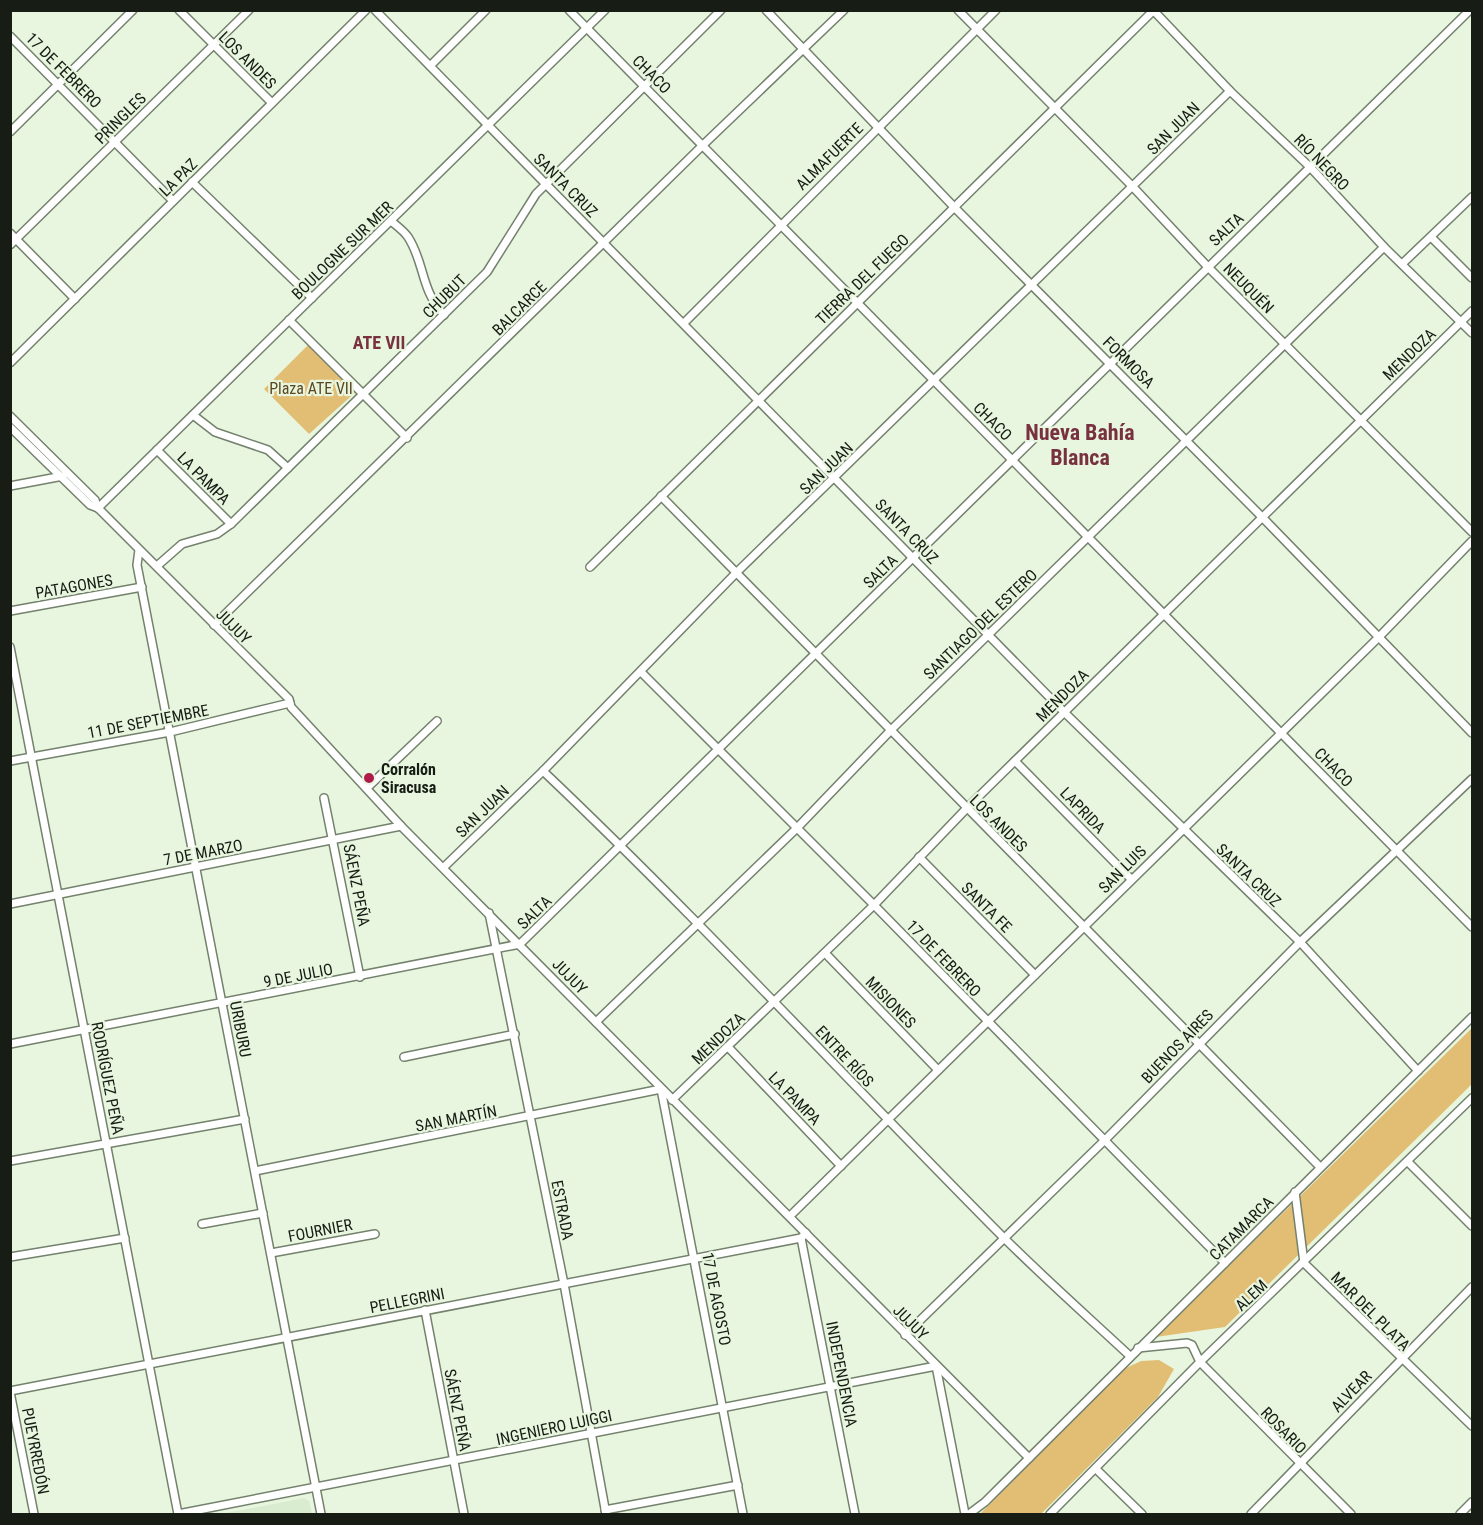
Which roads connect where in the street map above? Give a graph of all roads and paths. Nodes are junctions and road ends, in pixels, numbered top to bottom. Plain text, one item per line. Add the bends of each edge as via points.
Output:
1 (133, 10) edge
2 (179, 10) edge
3 (249, 10) edge
4 (366, 10) edge
5 (375, 10) edge
6 (486, 10) edge
7 (569, 10) edge
8 (605, 10) edge
9 (721, 10) edge
10 (766, 10) edge
11 (844, 10) edge
12 (958, 10) edge
13 (996, 10) edge
14 (1470, 10) edge
15 (1153, 11) edge
16 (586, 28) junction
17 (976, 30) junction
18 (10, 36) edge
19 (214, 45) junction
20 (805, 49) junction
21 (430, 66) junction
22 (58, 83) junction
23 (645, 87) junction
24 (1230, 91) junction
25 (272, 103) junction
26 (1054, 109) junction
27 (488, 125) junction
28 (877, 127) junction
29 (10, 132) edge
30 (115, 142) junction
31 (703, 145) junction
32 (1311, 168) junction
33 (192, 182) junction
34 (547, 185) junction
35 (1133, 187) junction
36 (1473, 197) edge
37 (173, 201) junction
38 (956, 208) junction
39 (391, 220) junction
40 (780, 224) junction
41 (10, 233) edge
42 (1431, 237) junction
43 (16, 239) junction
44 (605, 243) junction
45 (10, 245) edge
46 (1384, 247) junction
47 (1402, 264) junction
48 (1207, 266) junction
49 (1473, 278) edge
50 (1033, 285) junction
51 (312, 298) junction
52 (75, 299) junction
53 (857, 302) junction
54 (1473, 311) edge
55 (444, 315) junction
56 (289, 320) junction
57 (1462, 321) junction
58 (684, 323) junction
59 (1473, 333) edge
60 (1285, 343) junction
61 (1109, 362) junction
62 (10, 363) edge
63 (935, 381) junction
64 (364, 395) junction
65 (759, 398) junction
66 (193, 415) junction
67 (10, 416) edge
68 (1360, 419) junction
69 (10, 427) edge
70 (407, 438) junction
71 (1187, 440) junction
72 (158, 450) junction
73 (1011, 459) junction
74 (288, 468) junction
75 (65, 476) junction
76 (836, 477) junction
77 (10, 486) edge
78 (661, 496) junction
79 (98, 508) junction
80 (1263, 517) junction
81 (231, 524) junction
82 (1473, 532) edge
83 (1087, 537) junction
84 (1473, 541) edge
85 (139, 549) junction
86 (914, 557) junction
87 (157, 566) junction
88 (590, 567) dead end
89 (737, 573) junction
90 (142, 587) junction
91 (10, 611) edge
92 (1164, 615) junction
93 (214, 625) junction
94 (989, 633) junction
95 (1378, 638) junction
96 (10, 647) edge
97 (815, 654) junction
98 (641, 672) junction
99 (290, 703) junction
100 (1064, 712) junction
101 (437, 721) dead end
102 (892, 729) junction
103 (170, 732) junction
104 (1281, 732) junction
105 (1473, 733) edge
106 (718, 750) junction
107 (32, 757) junction
108 (10, 761) edge
109 (1016, 761) junction
110 (543, 771) junction
111 (1473, 779) edge
112 (367, 788) junction
113 (324, 798) dead end
114 (966, 809) junction
115 (401, 826) junction
116 (797, 828) junction
117 (1182, 829) junction
118 (334, 839) junction
119 (621, 846) junction
120 (1397, 851) junction
121 (919, 857) junction
122 (196, 867) junction
123 (444, 867) junction
124 (1131, 879) junction
125 (59, 895) junction
126 (10, 904) edge
127 (874, 905) junction
128 (489, 912) junction
129 (696, 923) junction
130 (1084, 927) junction
131 (1473, 927) edge
132 (1300, 942) junction
133 (520, 944) junction
134 (499, 950) junction
135 (825, 953) junction
136 (1035, 975) junction
137 (360, 977) junction
138 (776, 1002) junction
139 (223, 1003) junction
140 (1473, 1017) edge
141 (596, 1022) junction
142 (987, 1023) junction
143 (85, 1030) junction
144 (515, 1034) junction
145 (1199, 1043) junction
146 (10, 1044) edge
147 (729, 1048) junction
148 (404, 1057) dead end
149 (938, 1070) junction
150 (1418, 1071) junction
151 (661, 1089) junction
152 (1473, 1098) edge
153 (672, 1100) junction
154 (531, 1117) junction
155 (245, 1119) junction
156 (888, 1120) junction
157 (1106, 1139) junction
158 (106, 1143) junction
159 (10, 1161) edge
160 (1408, 1161) junction
161 (841, 1166) junction
162 (1320, 1167) junction
163 (255, 1171) junction
164 (1295, 1192) junction
165 (263, 1213) junction
166 (790, 1216) junction
167 (202, 1224) dead end
168 (1473, 1226) edge
169 (375, 1234) dead end
170 (804, 1236) junction
171 (1004, 1237) junction
172 (125, 1238) junction
173 (271, 1253) junction
174 (10, 1257) edge
175 (695, 1258) junction
176 (1225, 1263) junction
177 (1304, 1263) junction
178 (564, 1284) junction
179 (1473, 1287) edge
180 (425, 1310) junction
181 (905, 1335) junction
182 (287, 1337) junction
183 (1138, 1348) junction
184 (1130, 1356) junction
185 (1400, 1359) junction
186 (1200, 1362) junction
187 (149, 1364) junction
188 (936, 1366) junction
189 (831, 1387) junction
190 (10, 1391) edge
191 (724, 1407) junction
192 (1473, 1426) edge
193 (590, 1432) junction
194 (1029, 1458) junction
195 (454, 1462) junction
196 (1299, 1465) junction
197 (1096, 1469) junction
198 (738, 1485) junction
199 (316, 1488) junction
200 (1473, 1502) edge
201 (606, 1512) edge
202 (178, 1514) edge
203 (34, 1515) edge
204 (321, 1515) edge
205 (464, 1515) edge
206 (743, 1515) edge
207 (855, 1515) edge
208 (967, 1515) edge
209 (1050, 1515) edge
210 (1143, 1515) edge
211 (1251, 1515) edge
212 (1351, 1515) edge
213 (1460, 1515) edge

1 - 22 street
2 - 19 street, LOS ANDES
3 - 19 street, PRINGLES
4 - 25 street, LA PAZ
5 - 21 street, SANTA CRUZ
6 - 21 street
7 - 16 street, CHACO
8 - 16 street, BOULOGNE SUR MER
9 - 23 street, CHUBUT
10 - 20 street, FORMOSA
11 - 20 street, BALCARCE
12 - 17 street, NEUQUÉN
13 - 17 street, ALMAFUERTE
14 - 32 street, SALTA
15 - 24 street, RÍO NEGRO
15 - 26 street, TIERRA DEL FUEGO
16 - 23 street, CHACO
16 - 27 street, BOULOGNE SUR MER
17 - 26 street, NEUQUÉN
17 - 28 street, ALMAFUERTE
18 - 22 street, 17 DE FEBRERO
19 - 25 street, LOS ANDES
19 - 30 street, PRINGLES
20 - 28 street, FORMOSA
20 - 31 street, BALCARCE
21 - 27 street, SANTA CRUZ
22 - 29 street
22 - 30 street, 17 DE FEBRERO
23 - 31 street, CHACO
23 - 34 street, CHUBUT
24 - 32 street, RÍO NEGRO
24 - 35 street, SAN JUAN
25 - 33 street, LA PAZ
26 - 35 street, NEUQUÉN
26 - 38 street, TIERRA DEL FUEGO
27 - 34 street, SANTA CRUZ
27 - 39 street, BOULOGNE SUR MER
28 - 38 street, FORMOSA
28 - 40 street, ALMAFUERTE
30 - 37 street, 17 DE FEBRERO
30 - 43 street, PRINGLES
31 - 40 street, CHACO
31 - 44 street, BALCARCE
32 - 46 street, RÍO NEGRO
32 - 48 street, SALTA
33 - 37 street, LA PAZ
33 - 51 street
34 - 44 street, SANTA CRUZ
34 - 55 street, CHUBUT via 529,204 487,272
35 - 48 street, NEUQUÉN
35 - 50 street, SAN JUAN
36 - 42 street
37 - 52 street, LA PAZ
38 - 50 street, FORMOSA
38 - 53 street, TIERRA DEL FUEGO
39 - 51 street, BOULOGNE SUR MER
39 - 55 street via 411,241 426,290
40 - 53 street, CHACO
40 - 58 street, ALMAFUERTE
41 - 43 street
42 - 47 street
42 - 49 street
43 - 45 street, PRINGLES
43 - 52 street
44 - 58 street, SANTA CRUZ
44 - 70 street, BALCARCE
46 - 47 street, RÍO NEGRO
46 - 60 street, SANTIAGO DEL ESTERO
47 - 57 street, RÍO NEGRO
48 - 60 street, NEUQUÉN
48 - 61 street, SALTA
50 - 61 street, FORMOSA
50 - 63 street, SAN JUAN
51 - 56 street, BOULOGNE SUR MER
52 - 62 street, LA PAZ
53 - 63 street, CHACO
53 - 65 street, TIERRA DEL FUEGO
54 - 57 street, MENDOZA
55 - 64 street, CHUBUT
56 - 64 street
56 - 66 street, BOULOGNE SUR MER
57 - 59 street, RÍO NEGRO
57 - 68 street, MENDOZA
58 - 65 street, SANTA CRUZ
60 - 68 street, NEUQUÉN
60 - 71 street, SANTIAGO DEL ESTERO
61 - 71 street, FORMOSA
61 - 73 street, SALTA
63 - 73 street, CHACO
63 - 76 street, SAN JUAN
64 - 70 street
64 - 74 street, CHUBUT
65 - 76 street, SANTA CRUZ
65 - 78 street, TIERRA DEL FUEGO
66 - 72 street, BOULOGNE SUR MER
66 - 74 street via 215,432 258,445
67 - 75 street
68 - 80 street, MENDOZA
68 - 82 street, NEUQUÉN
69 - 75 street
70 - 93 street, BALCARCE
71 - 80 street, FORMOSA
71 - 83 street, SANTIAGO DEL ESTERO
72 - 79 street, BOULOGNE SUR MER
72 - 81 street, LA PAMPA
73 - 83 street, CHACO
73 - 86 street, SALTA
74 - 81 street, CHUBUT
75 - 77 street
75 - 79 street, JUJUY via 95,500
76 - 86 street, SANTA CRUZ
76 - 89 street, SAN JUAN
78 - 88 street, TIERRA DEL FUEGO
78 - 89 street, LOS ANDES
79 - 85 street, JUJUY
80 - 92 street, MENDOZA
80 - 95 street, FORMOSA
81 - 87 street, CHUBUT via 216,534 182,544
83 - 92 street, CHACO
83 - 94 street, SANTIAGO DEL ESTERO
84 - 95 street, SAN LUIS
85 - 87 street, JUJUY
85 - 90 street, URIBURU via 137,565
86 - 94 street, SANTA CRUZ
86 - 97 street, SALTA
87 - 93 street, JUJUY
89 - 97 street, LOS ANDES
89 - 98 street, SAN JUAN
90 - 91 street, PATAGONES
90 - 103 street, URIBURU
92 - 100 street, MENDOZA
92 - 104 street, CHACO
93 - 99 street, JUJUY
94 - 100 street, SANTA CRUZ
94 - 102 street, SANTIAGO DEL ESTERO
95 - 104 street, SAN LUIS
95 - 105 street, FORMOSA
96 - 107 street, RODRÍGUEZ PEÑA
97 - 102 street, LOS ANDES
97 - 106 street, SALTA
98 - 106 street, 17 DE FEBRERO
98 - 110 street, SAN JUAN
99 - 103 street, 11 DE SEPTIEMBRE
99 - 112 street, JUJUY
100 - 109 street, MENDOZA
100 - 117 street, SANTA CRUZ
101 - 112 street
102 - 114 street, LOS ANDES
102 - 116 street, SANTIAGO DEL ESTERO
103 - 107 street, 11 DE SEPTIEMBRE
103 - 122 street, URIBURU
104 - 117 street, SAN LUIS
104 - 120 street, CHACO
106 - 116 street, 17 DE FEBRERO
106 - 119 street, SALTA
107 - 108 street, 11 DE SEPTIEMBRE
107 - 125 street, RODRÍGUEZ PEÑA
109 - 114 street, MENDOZA
109 - 124 street, LAPRIDA
110 - 119 street, ENTRE RÍOS
110 - 123 street, SAN JUAN
111 - 120 street, BUENOS AIRES
112 - 115 street, JUJUY
113 - 118 street, SÁENZ PEÑA
114 - 121 street, MENDOZA
114 - 130 street, LOS ANDES
115 - 118 street, 7 DE MARZO
115 - 123 street, JUJUY
116 - 127 street, 17 DE FEBRERO
116 - 129 street, SANTIAGO DEL ESTERO
117 - 124 street, SAN LUIS
117 - 132 street, SANTA CRUZ
118 - 122 street, 7 DE MARZO
118 - 137 street, SÁENZ PEÑA
119 - 129 street, ENTRE RÍOS
119 - 133 street, SALTA
120 - 131 street, CHACO
120 - 132 street, BUENOS AIRES
121 - 127 street, MENDOZA
121 - 136 street, SANTA FE
122 - 125 street, 7 DE MARZO
122 - 139 street, URIBURU
123 - 128 street, JUJUY
124 - 130 street, SAN LUIS
125 - 126 street, 7 DE MARZO
125 - 143 street, RODRÍGUEZ PEÑA
127 - 135 street, MENDOZA
127 - 142 street, 17 DE FEBRERO
128 - 133 street, JUJUY
128 - 134 street, ESTRADA
129 - 138 street, ENTRE RÍOS
129 - 141 street, SANTIAGO DEL ESTERO
130 - 136 street, SAN LUIS
130 - 145 street, LOS ANDES
132 - 145 street, BUENOS AIRES
132 - 150 street, SANTA CRUZ
133 - 134 street, 9 DE JULIO
133 - 141 street, JUJUY
134 - 137 street, 9 DE JULIO
134 - 144 street, ESTRADA
135 - 138 street, MENDOZA
135 - 149 street, MISIONES
136 - 142 street, SAN LUIS
137 - 139 street, 9 DE JULIO
138 - 147 street, MENDOZA
138 - 156 street, ENTRE RÍOS
139 - 143 street, 9 DE JULIO
139 - 155 street, URIBURU
140 - 150 street, CATAMARCA
141 - 151 street, JUJUY
142 - 149 street, SAN LUIS
142 - 157 street, 17 DE FEBRERO
143 - 146 street, 9 DE JULIO
143 - 158 street, RODRÍGUEZ PEÑA
144 - 148 street
144 - 154 street, ESTRADA
145 - 157 street, BUENOS AIRES
145 - 162 street, LOS ANDES
147 - 153 street, MENDOZA
147 - 161 street, LA PAMPA
149 - 156 street, SAN LUIS
150 - 162 street, CATAMARCA
151 - 153 street, JUJUY
151 - 154 street, SAN MARTÍN
151 - 175 street, 17 DE AGOSTO
152 - 160 street, ALEM
153 - 166 street, JUJUY
154 - 163 street, SAN MARTÍN
154 - 178 street, ESTRADA
155 - 158 street
155 - 163 street, URIBURU
156 - 161 street, SAN LUIS
156 - 171 street, ENTRE RÍOS
157 - 171 street, BUENOS AIRES
157 - 176 street, 17 DE FEBRERO
158 - 159 street
158 - 172 street, RODRÍGUEZ PEÑA
160 - 168 street
160 - 177 street, ALEM
161 - 166 street, SAN LUIS
162 - 164 street, CATAMARCA
163 - 165 street, URIBURU
164 - 176 street, CATAMARCA
164 - 177 street
165 - 167 street
165 - 173 street, URIBURU
166 - 170 street, JUJUY
169 - 173 street, FOURNIER
170 - 175 street, PELLEGRINI
170 - 181 street, JUJUY
170 - 189 street, INDEPENDENCIA
171 - 181 street, BUENOS AIRES
171 - 184 street, ENTRE RÍOS
172 - 174 street
172 - 187 street, RODRÍGUEZ PEÑA
173 - 182 street, URIBURU
175 - 178 street, PELLEGRINI
175 - 191 street, 17 DE AGOSTO
176 - 183 street, CATAMARCA
177 - 185 street, MAR DEL PLATA
177 - 186 street, ALEM
178 - 180 street, PELLEGRINI
178 - 193 street, ESTRADA
179 - 185 street, ALVEAR
180 - 182 street, PELLEGRINI
180 - 195 street, SÁENZ PEÑA
181 - 188 street, JUJUY
182 - 187 street, PELLEGRINI
182 - 199 street, URIBURU
183 - 184 street, CATAMARCA
183 - 186 street via 1187,1343
184 - 194 street, CATAMARCA
185 - 192 street, MAR DEL PLATA
185 - 196 street, ALVEAR
186 - 196 street, ROSARIO
186 - 197 street, ALEM
187 - 190 street, PELLEGRINI
187 - 202 street, RODRÍGUEZ PEÑA
188 - 189 street, INGENIERO LUIGGI
188 - 194 street, JUJUY
188 - 208 street
189 - 191 street, INGENIERO LUIGGI
189 - 207 street, INDEPENDENCIA
190 - 203 street, PUEYRREDÓN
191 - 193 street, INGENIERO LUIGGI
191 - 198 street, 17 DE AGOSTO
193 - 195 street, INGENIERO LUIGGI
193 - 201 street, ESTRADA
194 - 208 street, CATAMARCA via 985,1503
195 - 199 street, INGENIERO LUIGGI
195 - 205 street, SÁENZ PEÑA
196 - 211 street, ALVEAR
196 - 212 street, ROSARIO
197 - 209 street, ALEM
197 - 210 street
198 - 201 street
198 - 206 street, 17 DE AGOSTO
199 - 202 street, INGENIERO LUIGGI
199 - 204 street, URIBURU
200 - 213 street

